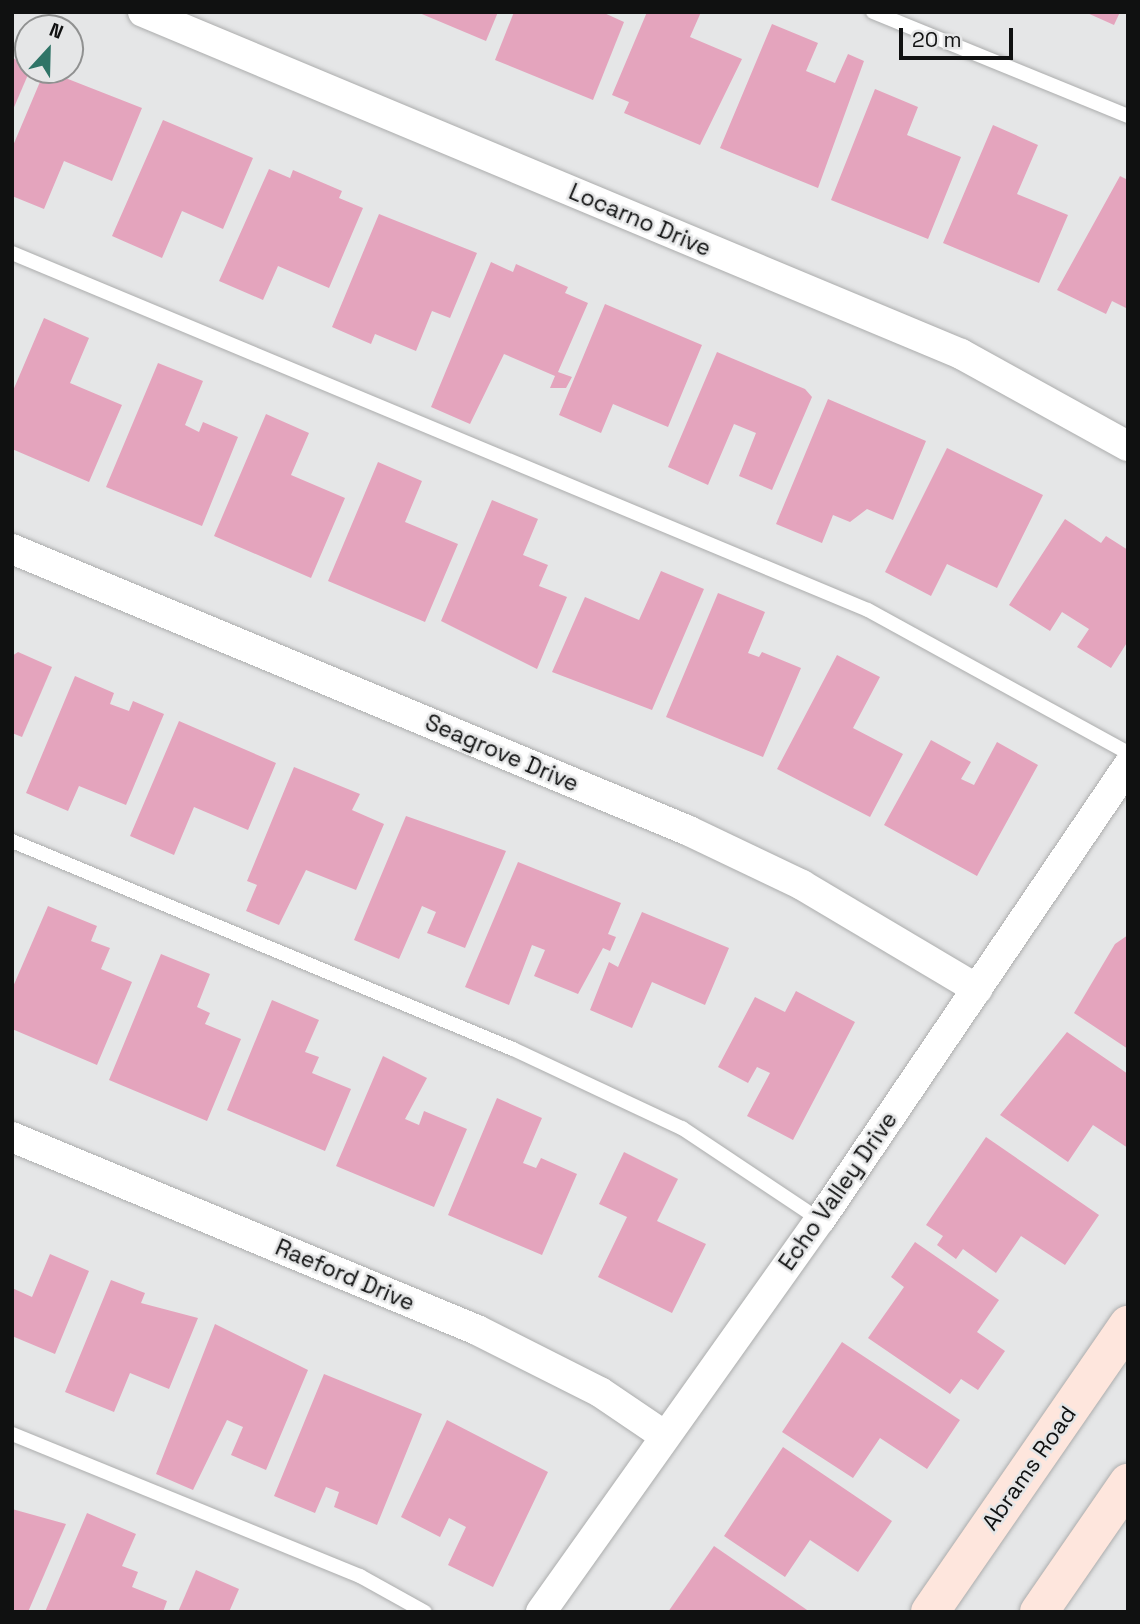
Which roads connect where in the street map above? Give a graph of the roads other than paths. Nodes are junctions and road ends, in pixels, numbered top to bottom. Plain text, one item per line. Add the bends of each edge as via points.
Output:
1 (143, 12) edge
2 (873, 12) edge
3 (1128, 116) edge
4 (12, 253) edge
5 (1128, 446) edge
6 (12, 549) edge
7 (1128, 753) edge
8 (1128, 765) edge
9 (12, 841) edge
10 (977, 989) junction
11 (12, 1137) edge
12 (820, 1220) junction
13 (1128, 1325) edge
14 (12, 1434) edge
15 (665, 1436) junction
16 (1128, 1483) edge
17 (425, 1612) edge
18 (541, 1612) edge
19 (930, 1612) edge
20 (1039, 1612) edge

1 - 5 street, Locarno Drive via 961,354
2 - 3 lane
4 - 7 lane via 868,610
6 - 10 street, Seagrove Drive via 689,831 802,885
8 - 10 street, Echo Valley Drive
9 - 12 lane via 513,1049 682,1128
10 - 12 street, Echo Valley Drive
11 - 15 street, Raeford Drive via 477,1330 600,1392
12 - 15 street, Echo Valley Drive
13 - 19 main road, Abrams Road
14 - 17 lane via 360,1576
15 - 18 street, Echo Valley Drive
16 - 20 main road

